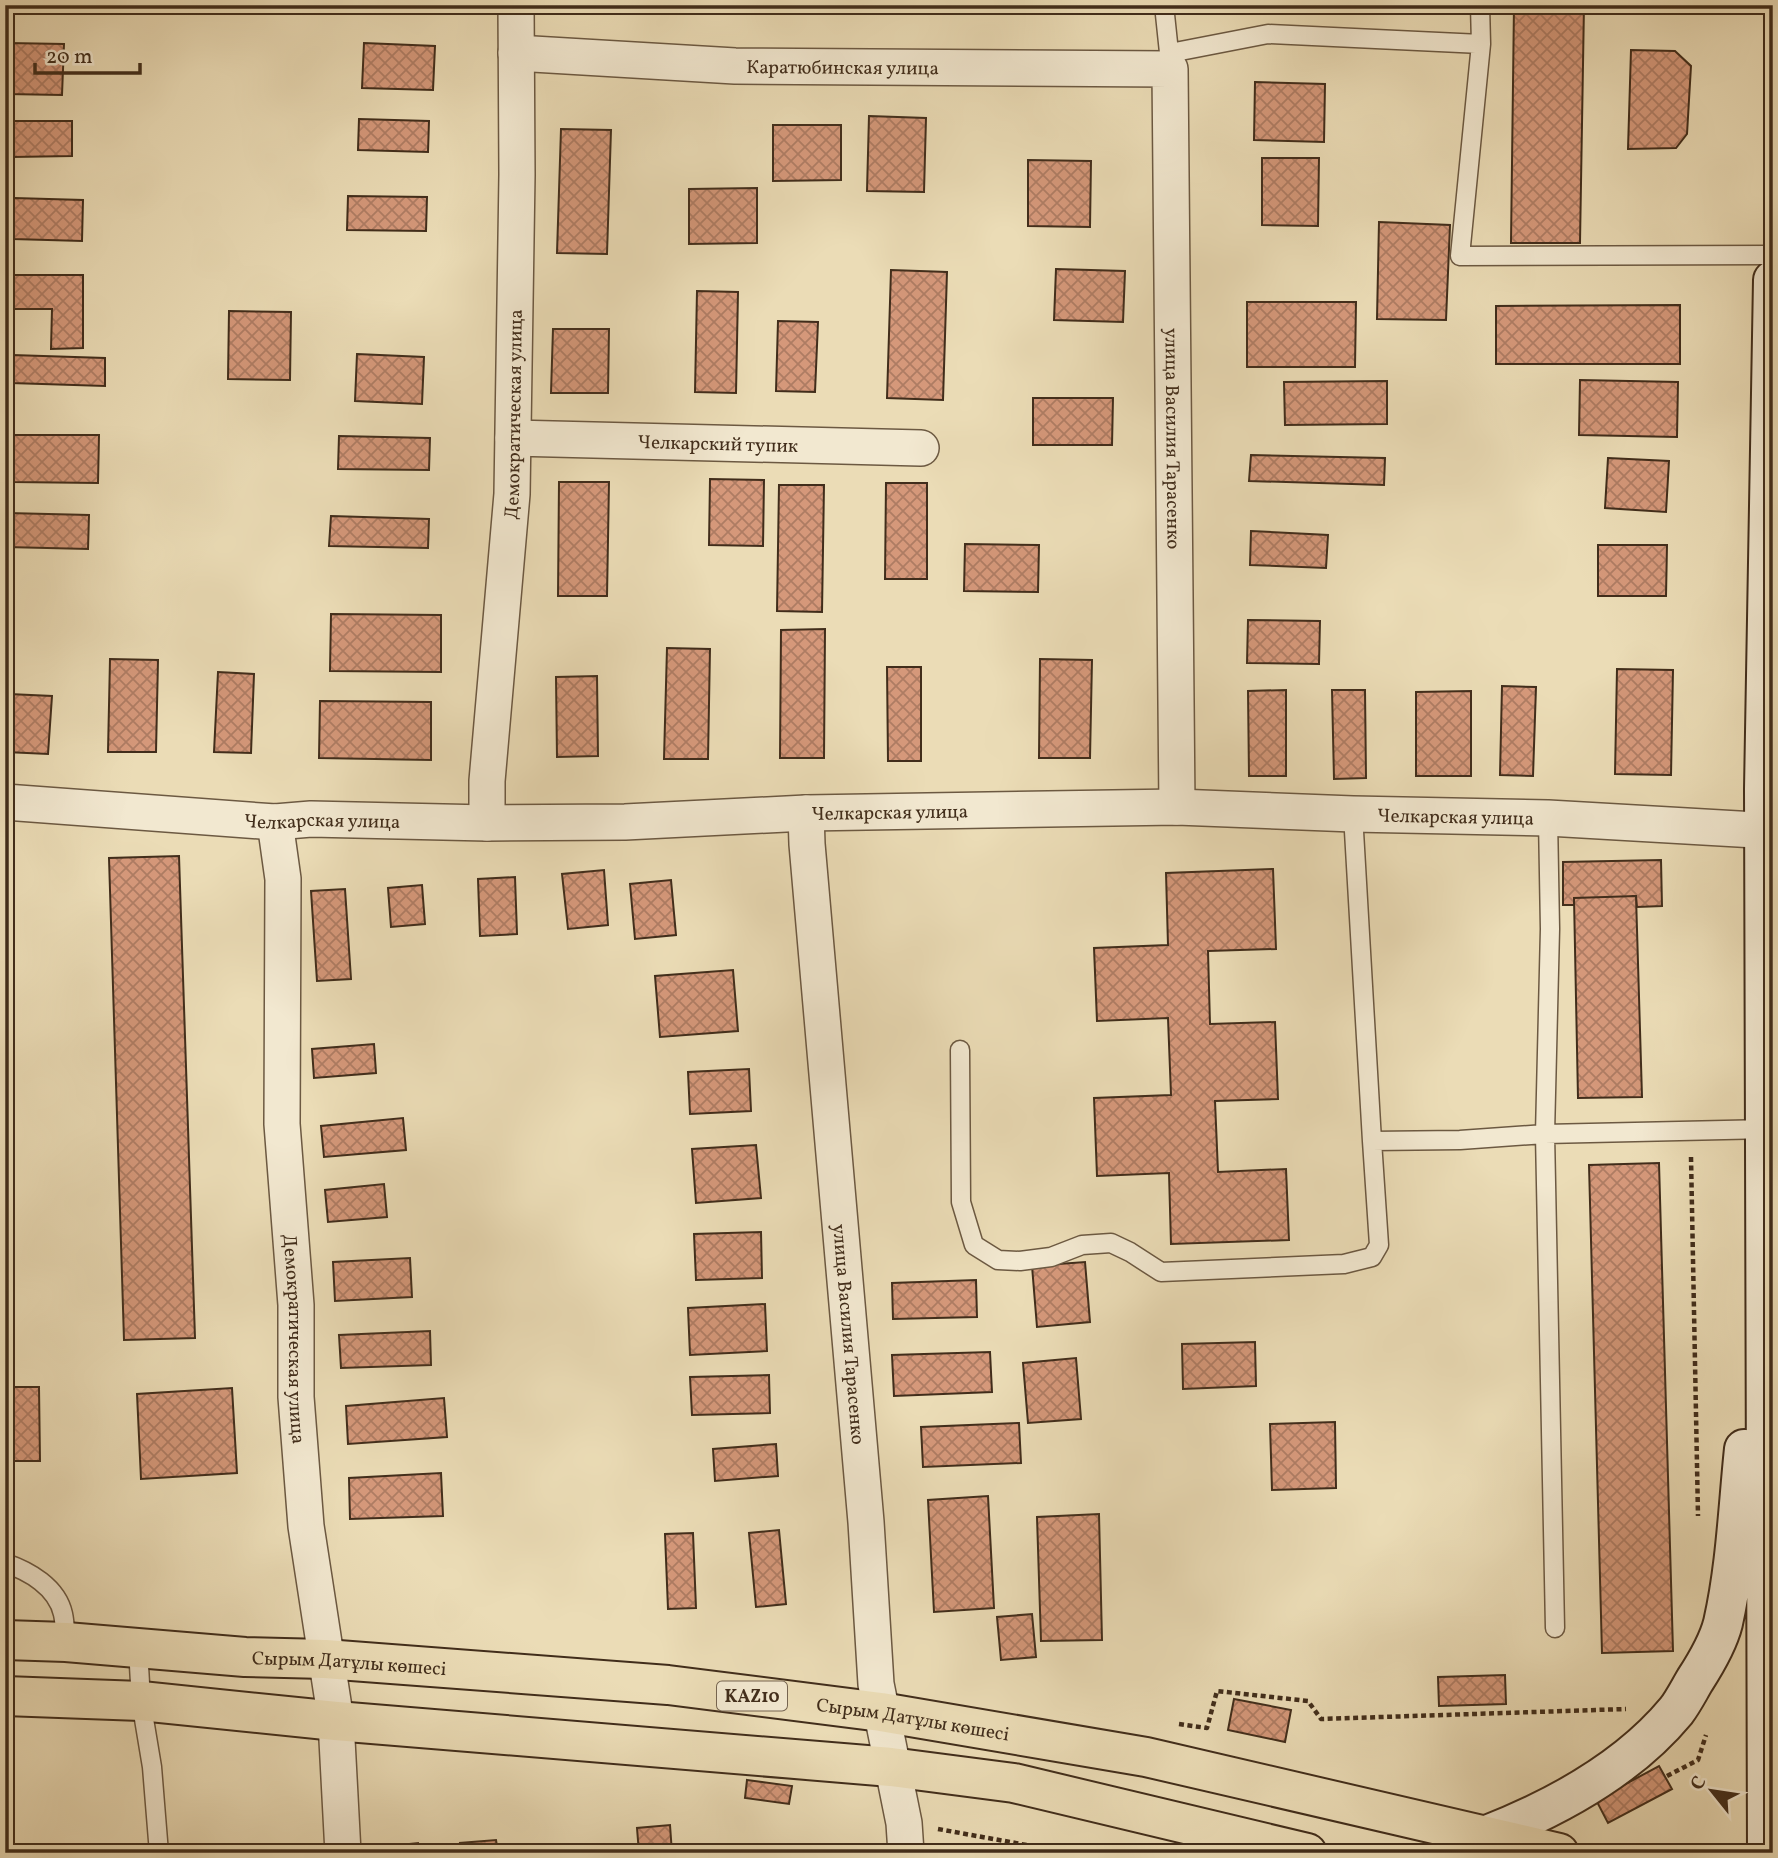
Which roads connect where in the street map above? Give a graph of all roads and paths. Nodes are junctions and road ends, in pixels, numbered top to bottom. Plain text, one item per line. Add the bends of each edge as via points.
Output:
1 (516, 5) edge
2 (1164, 5) edge
3 (1480, 5) edge
4 (1481, 44) junction
5 (516, 53) junction
6 (1170, 61) junction
7 (1773, 255) edge
8 (1773, 281) edge
9 (513, 439) junction
10 (921, 448) dead end
11 (1768, 789) edge
12 (5, 802) edge
13 (1177, 807) junction
14 (806, 813) junction
15 (1353, 814) junction
16 (1549, 818) junction
17 (275, 822) junction
18 (486, 823) junction
19 (1769, 831) edge
20 (960, 1050) dead end
21 (1769, 1129) edge
22 (1690, 1131) junction
23 (1545, 1134) junction
24 (1372, 1141) junction
25 (1765, 1334) junction
26 (1698, 1520) dead end
27 (5, 1563) edge
28 (1555, 1628) dead end
29 (5, 1640) edge
30 (66, 1642) junction
31 (138, 1648) junction
32 (325, 1659) junction
33 (5, 1696) edge
34 (141, 1700) junction
35 (1633, 1709) dead end
36 (881, 1712) junction
37 (336, 1721) junction
38 (1166, 1722) dead end
39 (891, 1767) junction
40 (1487, 1835) junction
41 (905, 1838) edge
42 (159, 1853) edge
43 (343, 1853) edge
44 (1071, 1853) edge
45 (1307, 1853) edge
46 (1559, 1853) edge
47 (1767, 1853) edge

1 - 5 street, Демократическая улица
2 - 6 lane
3 - 4 lane
4 - 6 lane via 1268,34
4 - 7 lane via 1460,256
5 - 6 street, Каратюбинская улица via 735,66
5 - 9 street, Демократическая улица
6 - 13 street, улица Василия Тарасенко
8 - 11 main road
9 - 10 street, Челкарский тупик
9 - 18 street, Демократическая улица
11 - 19 main road
12 - 17 street, Челкарская улица
13 - 14 street, Челкарская улица
13 - 15 street, Челкарская улица
14 - 18 street, Челкарская улица
14 - 36 street, улица Василия Тарасенко
15 - 16 street, Челкарская улица
15 - 24 lane
16 - 19 street, Челкарская улица
16 - 23 lane
17 - 18 street, Челкарская улица
17 - 32 street, Демократическая улица via 284,879 282,1124 296,1305 296,1397 306,1526
19 - 21 main road
20 - 24 lane via 961,1202 974,1245 998,1260 1051,1257 1082,1245 1111,1243 1161,1272 1345,1264 1372,1257 1379,1245
21 - 22 lane
21 - 25 main road
22 - 23 lane
22 - 26 path
23 - 24 lane
23 - 28 lane
25 - 40 main road via 1745,1436 1723,1625 1707,1660 1676,1710 1638,1749 1568,1797
25 - 47 main road
27 - 30 lane via 23,1569 55,1594 63,1613
29 - 30 highway, Сырым Датұлы көшесі / KAZ10
30 - 31 highway, Сырым Датұлы көшесі / KAZ10
31 - 32 highway, Сырым Датұлы көшесі / KAZ10
31 - 34 lane
32 - 36 highway, Сырым Датұлы көшесі / KAZ10 via 668,1685
32 - 37 street, Демократическая улица
33 - 34 highway
34 - 37 highway
34 - 42 lane
35 - 38 path via 1321,1719 1308,1701 1217,1691 1208,1727
36 - 39 street, улица Василия Тарасенко
36 - 40 highway, Сырым Датұлы көшесі / KAZ10 via 1146,1757
37 - 39 highway
37 - 43 street, Демократическая улица
39 - 41 street, улица Василия Тарасенко
39 - 45 highway via 1014,1783
40 - 46 highway, Сырым Датұлы көшесі / KAZ10
41 - 44 path

